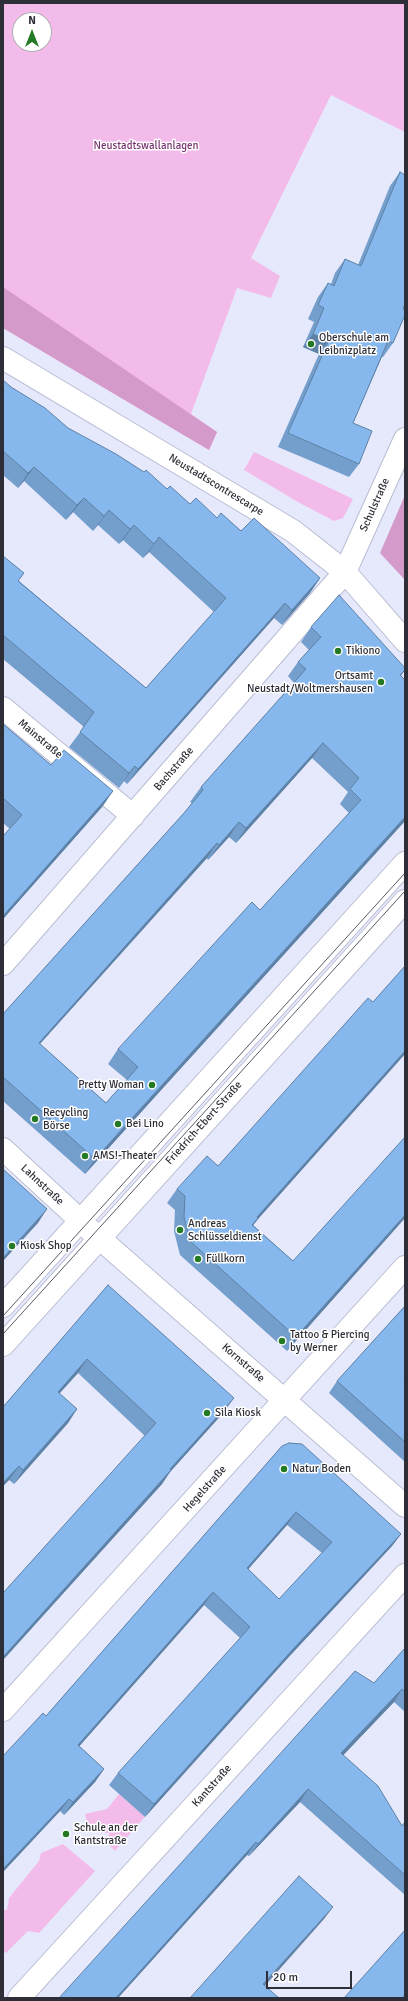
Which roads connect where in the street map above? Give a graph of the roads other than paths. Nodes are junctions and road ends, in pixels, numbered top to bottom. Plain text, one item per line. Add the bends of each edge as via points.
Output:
1 (3, 358) edge
2 (405, 439) edge
3 (345, 572) junction
4 (405, 640) edge
5 (3, 708) edge
6 (133, 816) junction
7 (405, 863) edge
8 (405, 901) edge
9 (3, 964) edge
10 (3, 1149) edge
11 (81, 1221) junction
12 (100, 1238) junction
13 (405, 1267) edge
14 (3, 1306) edge
15 (3, 1345) edge
16 (286, 1400) junction
17 (405, 1506) edge
18 (405, 1575) edge
19 (3, 1710) edge
20 (19, 1998) edge

1 - 3 street, Neustadtscontrescarpe via 293,531
2 - 3 street, Schulstraße
3 - 4 street, Neustadtscontrescarpe
3 - 6 street, Bachstraße
5 - 6 street, Mainstraße
6 - 9 street, Bachstraße
7 - 11 street
8 - 12 street, Friedrich-Ebert-Straße
10 - 11 street, Lahnstraße
11 - 12 street, Kornstraße
11 - 14 street
12 - 15 street, Friedrich-Ebert-Straße
12 - 16 street, Kornstraße
13 - 16 street, Hegelstraße
16 - 17 street, Kornstraße
16 - 19 street, Hegelstraße
18 - 20 street, Kantstraße

